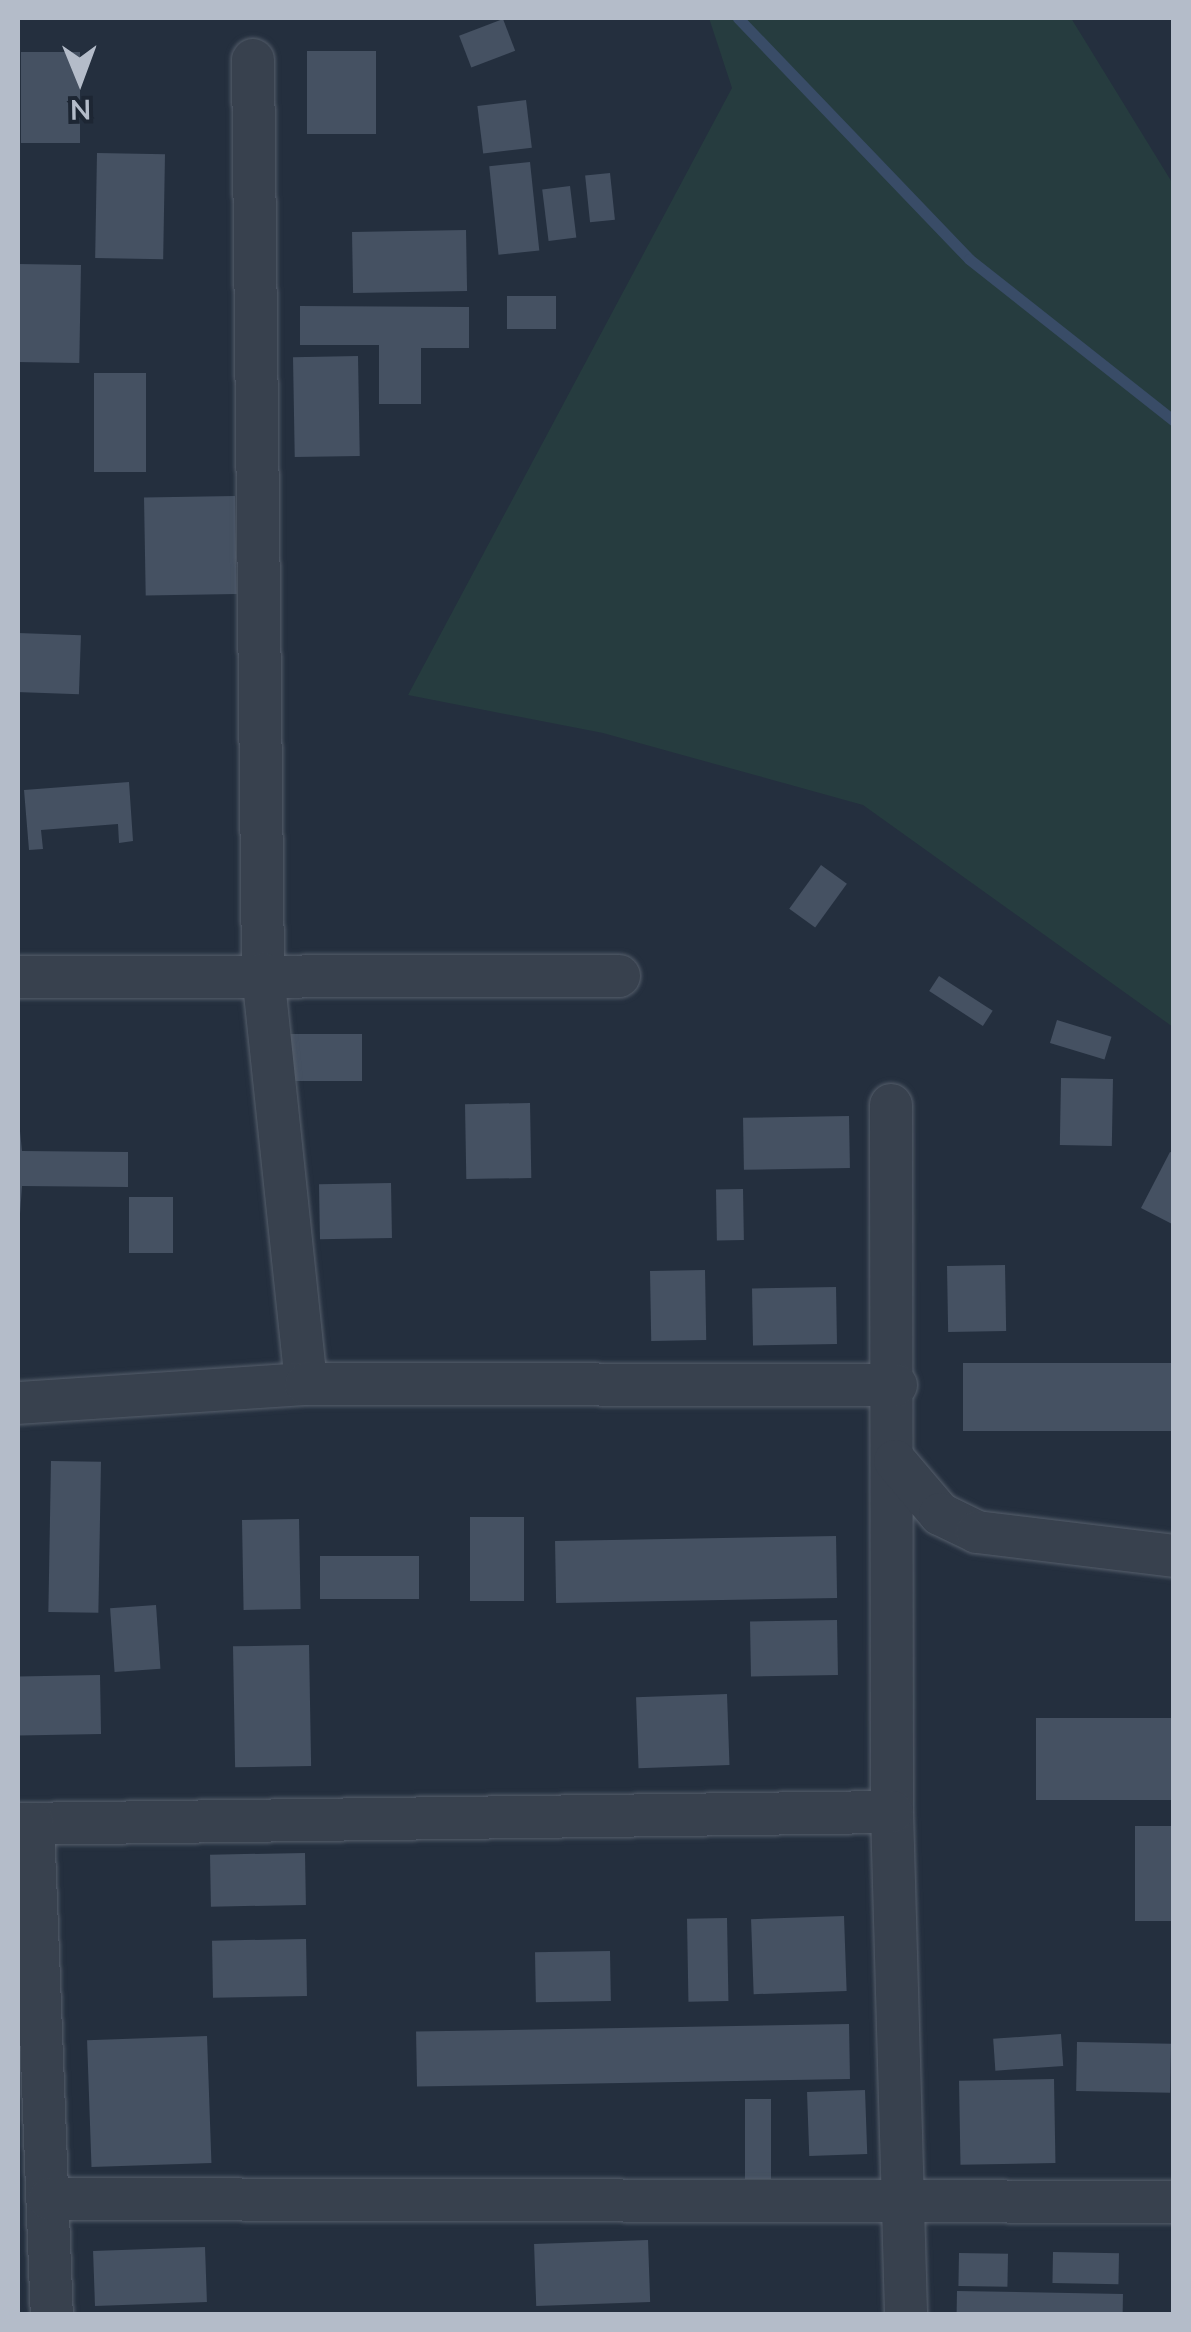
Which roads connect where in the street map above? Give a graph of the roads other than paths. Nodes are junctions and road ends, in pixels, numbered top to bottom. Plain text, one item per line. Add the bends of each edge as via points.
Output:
1 (253, 60) dead end
2 (263, 974) junction
3 (619, 976) dead end
4 (18, 977) edge
5 (891, 1105) dead end
6 (306, 1384) junction
7 (896, 1385) junction
8 (18, 1403) edge
9 (895, 1461) junction
10 (1174, 1556) edge
11 (892, 1812) junction
12 (25, 1824) edge
13 (49, 2198) junction
14 (907, 2202) junction
15 (1174, 2202) edge
16 (52, 2314) edge
17 (906, 2314) edge

1 - 2 street
2 - 3 street
2 - 4 street
2 - 6 street
5 - 7 street
6 - 7 street
6 - 8 street
7 - 9 street
9 - 10 street via 940,1514 977,1532
9 - 11 street
11 - 12 street
11 - 14 street
12 - 13 street
13 - 14 street
13 - 16 street
14 - 15 street
14 - 17 street

